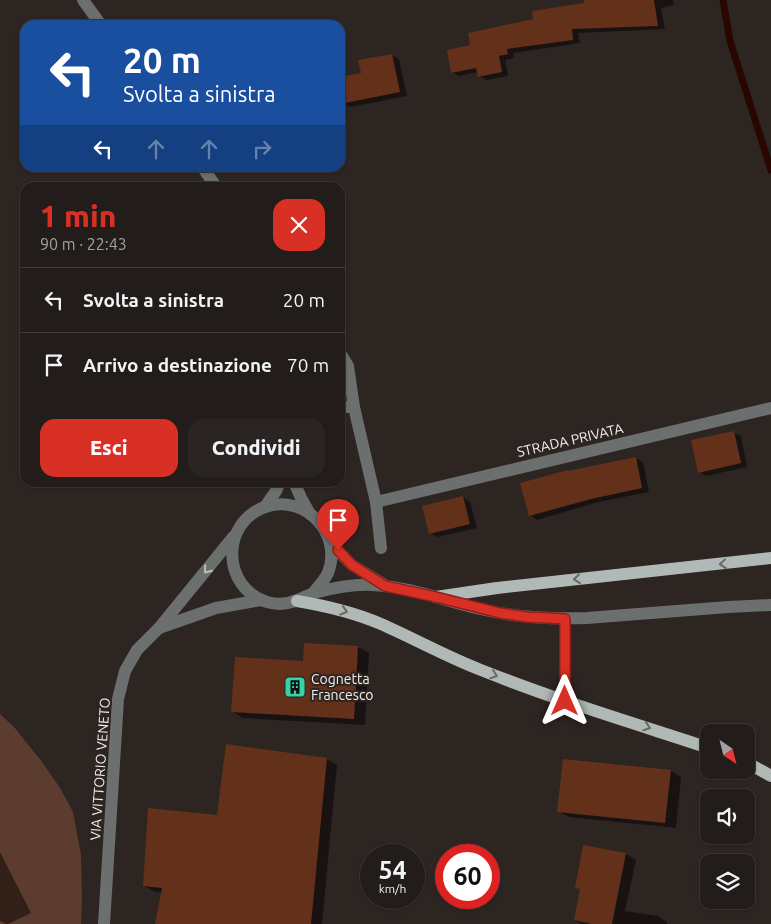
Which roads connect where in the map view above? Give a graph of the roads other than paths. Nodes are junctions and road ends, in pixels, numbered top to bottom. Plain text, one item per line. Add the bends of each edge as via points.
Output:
1 (83, 0) edge
2 (97, 20) edge
3 (345, 361) edge
4 (345, 407) edge
5 (354, 407) junction
6 (771, 408) edge
7 (278, 487) edge
8 (296, 487) edge
9 (376, 502) junction
10 (265, 507) junction
11 (310, 514) junction
12 (237, 532) junction
13 (330, 543) junction
14 (381, 548) dead end
15 (771, 558) edge
16 (385, 586) junction
17 (312, 594) junction
18 (436, 597) junction
19 (261, 600) junction
20 (297, 601) junction
21 (771, 604) edge
22 (565, 619) junction
23 (159, 628) junction
24 (565, 701) junction
25 (700, 745) edge
26 (755, 767) edge
27 (771, 776) edge
28 (104, 924) edge

1 - 2 street
3 - 5 street
4 - 5 street
5 - 9 street
6 - 9 street, STRADA PRIVATA
7 - 10 street
8 - 11 street
9 - 14 street
10 - 11 street via 290,505
10 - 12 street via 252,514
11 - 13 street via 321,523
12 - 19 street via 232,546 234,570 244,587
12 -> 23 street, VIA VITTORIO VENETO
13 - 16 street via 352,565
13 - 17 street via 328,573
15 -> 18 main road
16 - 17 street via 350,586
16 - 18 street
17 - 20 street
18 - 22 street via 500,613
19 - 20 street via 278,604
19 - 23 street via 216,608
20 -> 24 main road via 355,614 470,666
21 - 22 street
22 - 24 main road
23 - 28 street, VIA VITTORIO VENETO via 137,650 125,671 118,699
24 -> 25 main road
26 - 27 main road

